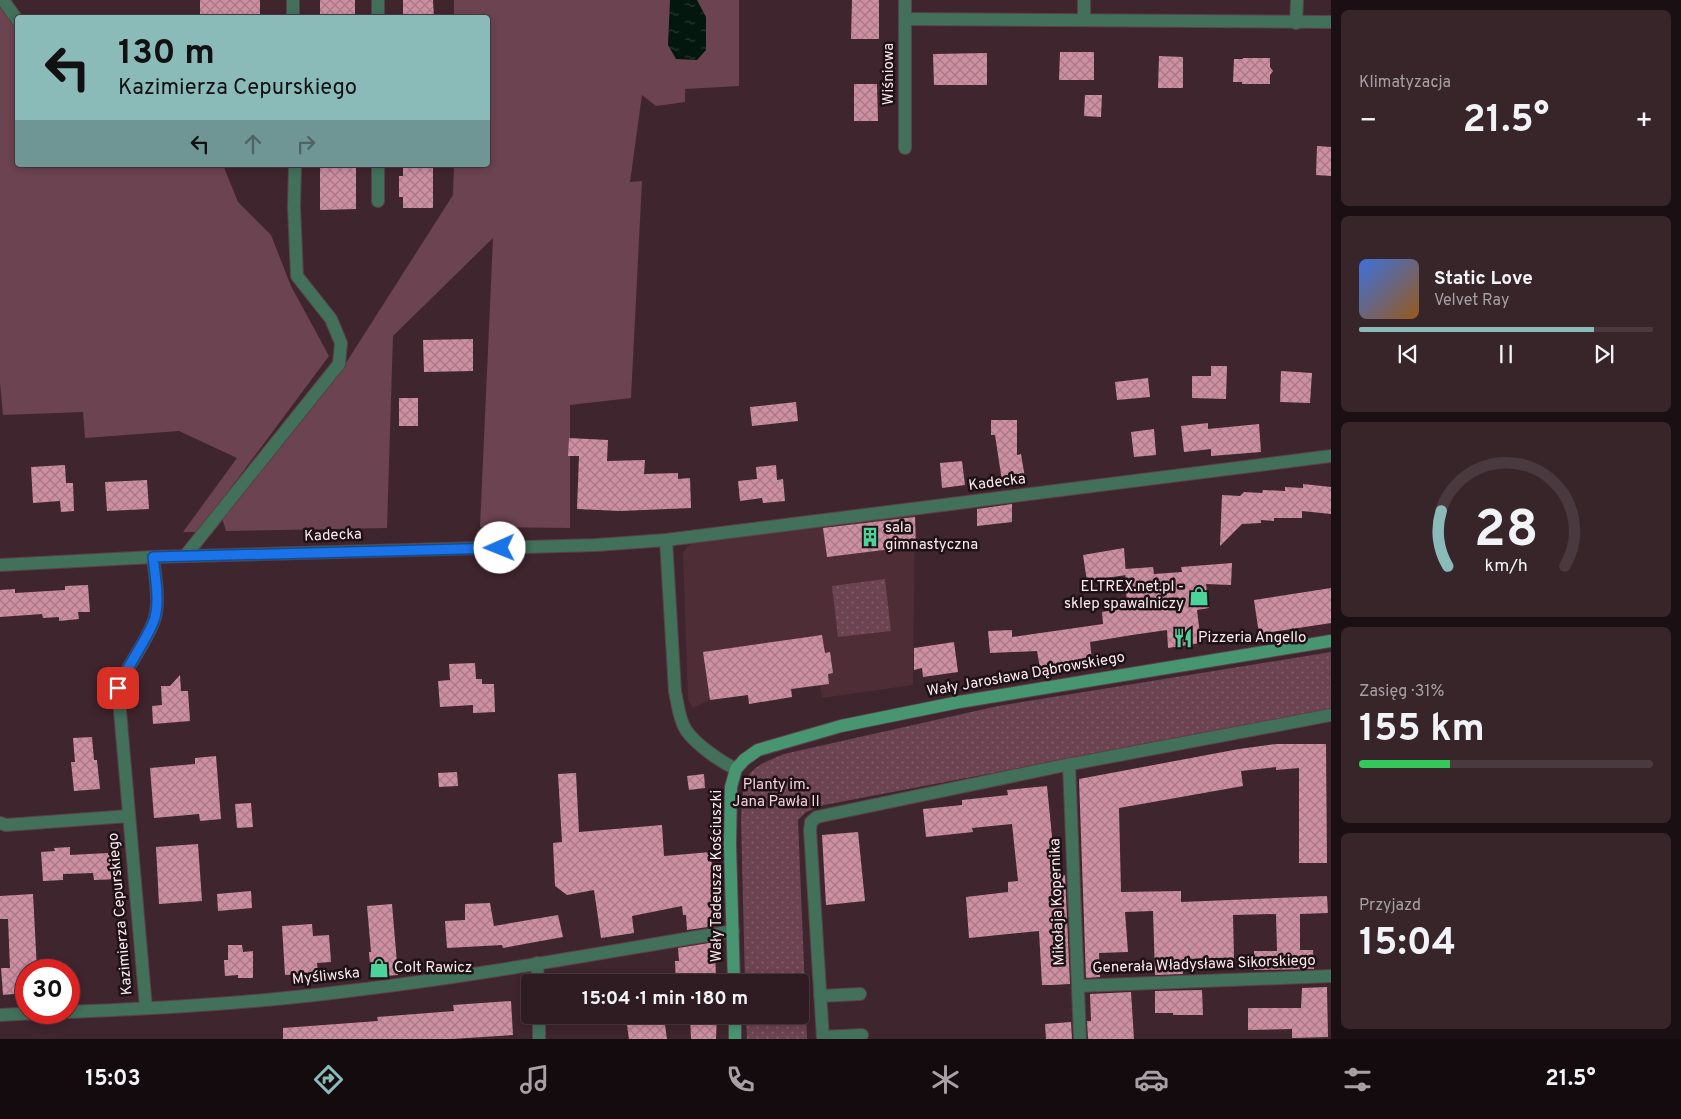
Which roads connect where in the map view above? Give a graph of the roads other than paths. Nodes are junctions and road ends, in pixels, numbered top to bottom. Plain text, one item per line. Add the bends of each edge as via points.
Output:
1 (3, 0) edge
2 (293, 0) edge
3 (378, 0) edge
4 (905, 0) edge
5 (1084, 0) edge
6 (1297, 0) edge
7 (294, 15) edge
8 (378, 15) edge
9 (15, 17) edge
10 (905, 19) junction
11 (1084, 20) junction
12 (1331, 22) edge
13 (1296, 23) junction
14 (905, 148) dead end
15 (294, 167) edge
16 (378, 167) edge
17 (378, 202) dead end
18 (1331, 456) edge
19 (666, 540) junction
20 (185, 556) junction
21 (153, 557) junction
22 (0, 565) edge
23 (1331, 641) edge
24 (1331, 715) edge
25 (1068, 764) junction
26 (736, 770) junction
27 (129, 816) junction
28 (0, 823) edge
29 (733, 931) junction
30 (537, 963) junction
31 (538, 974) edge
32 (734, 974) edge
33 (1331, 976) edge
34 (1078, 986) junction
35 (860, 994) dead end
36 (820, 996) junction
37 (146, 1008) junction
38 (80, 1011) edge
39 (15, 1014) edge
40 (0, 1015) edge
41 (539, 1024) edge
42 (735, 1024) edge
43 (862, 1035) dead end
44 (823, 1038) edge
45 (540, 1039) edge
46 (735, 1039) edge
47 (1080, 1039) edge

1 - 9 street
2 - 7 street
3 - 8 street
4 - 10 street, Wiśniowa
5 - 11 street
6 - 13 street
10 - 11 street
10 - 14 street, Wiśniowa
11 - 13 street
12 - 13 street
15 - 20 street via 298,276 331,319 342,343 339,364
16 - 17 street
18 - 19 street, Kadecka
19 - 20 street, Kadecka via 596,545
19 - 26 street via 675,692 680,716 686,730 708,751
20 - 21 street, Kadecka
21 - 22 street, Kadecka
21 - 27 street, Kazimierza Cepurskiego via 157,597 154,622 118,688
23 - 26 street, Wały Jarosława Dąbrowskiego via 959,702 841,726 758,750
24 - 25 street
25 - 34 street, Mikołaja Kopernika
25 - 36 street via 852,809 817,817 811,822
26 - 29 street, Wały Tadeusza Kościuszki via 731,787 730,815
27 - 28 street, Kazimierza Cepurskiego
27 - 37 street, Kazimierza Cepurskiego
29 - 30 street, Myśliwska
29 - 32 street, Wały Tadeusza Kościuszki
30 - 31 street
30 - 37 street, Myśliwska via 347,992
33 - 34 street, Generała Władysława Sikorskiego
34 - 47 street, Mikołaja Kopernika
35 - 36 street
36 - 44 street
37 - 38 street, Myśliwska
39 - 40 street
41 - 45 street
42 - 46 street
43 - 44 street

